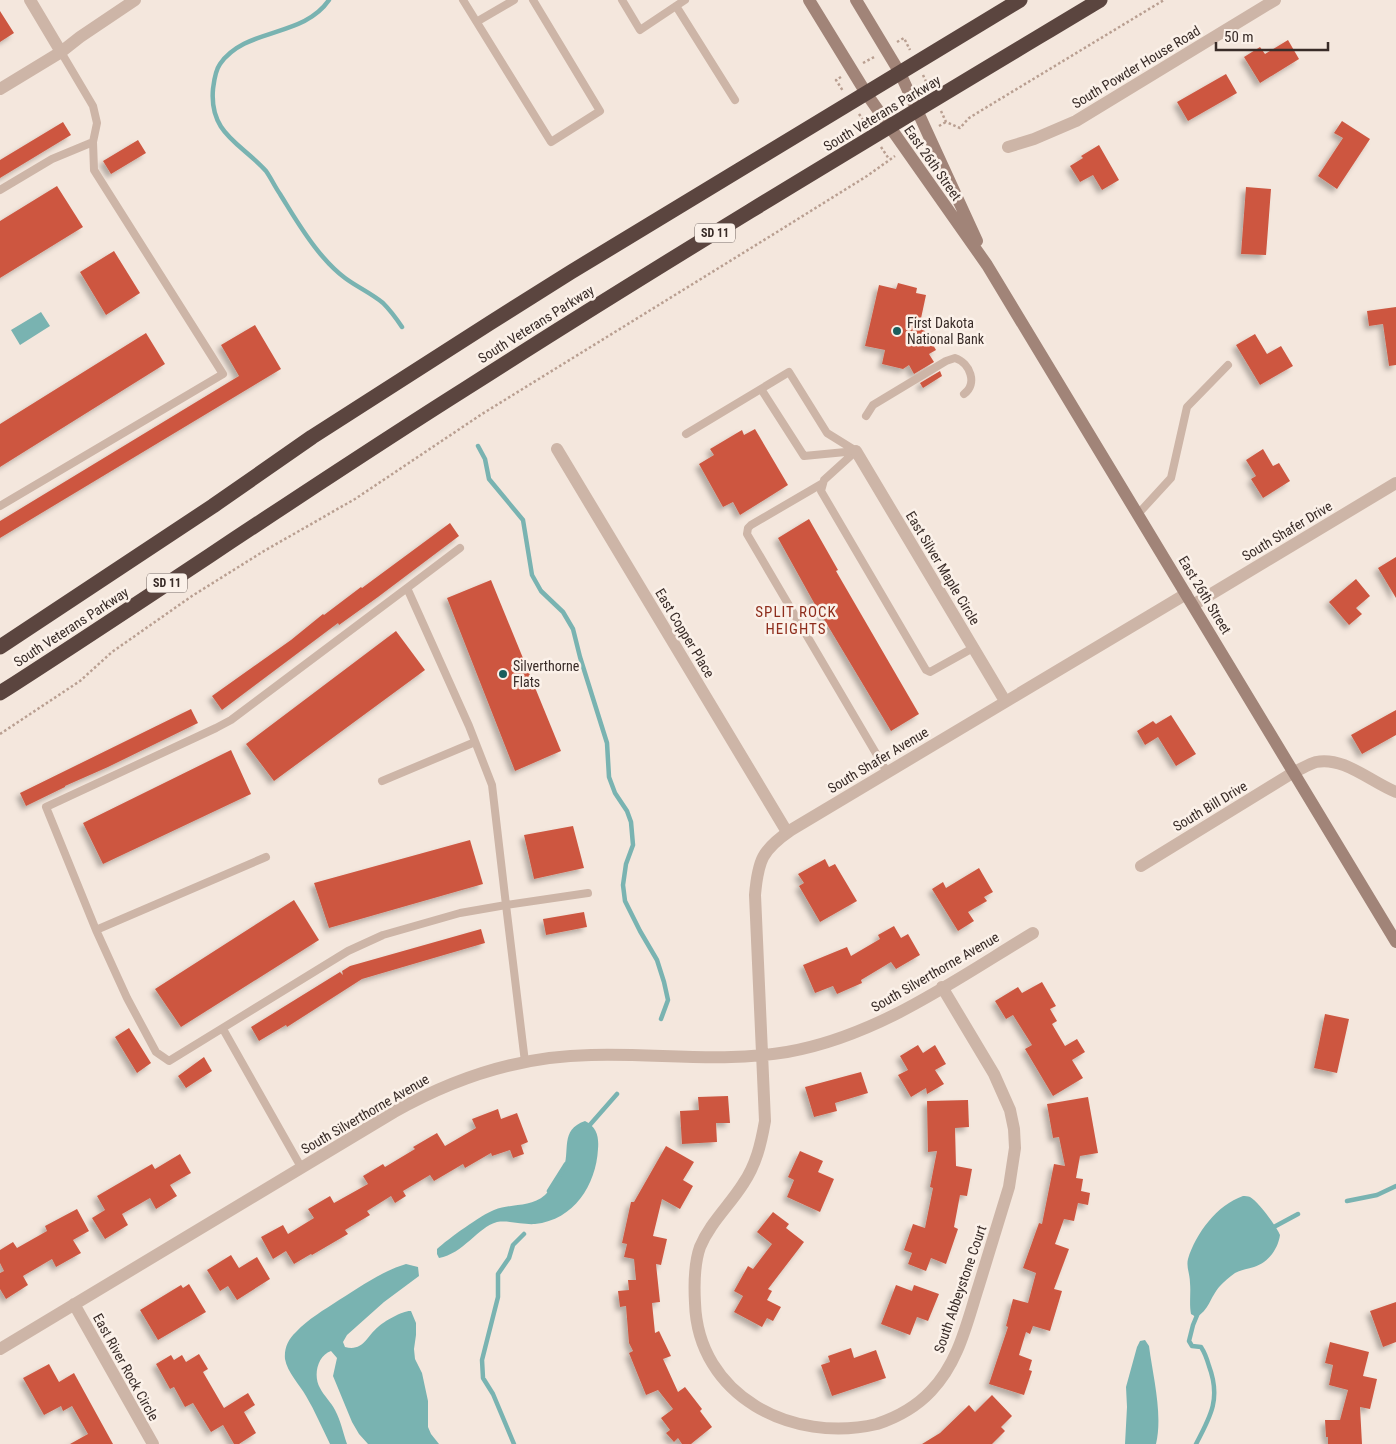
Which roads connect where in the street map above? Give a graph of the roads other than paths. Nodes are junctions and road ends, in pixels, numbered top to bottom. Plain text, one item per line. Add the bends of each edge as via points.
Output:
1 (30, 0) edge
2 (135, 0) edge
3 (463, 0) edge
4 (514, 0) edge
5 (533, 0) edge
6 (622, 0) edge
7 (686, 0) edge
8 (809, 0) edge
9 (856, 0) edge
10 (1020, 0) edge
11 (1100, 0) edge
12 (1275, 0) edge
13 (676, 6) junction
14 (478, 22) junction
15 (61, 52) junction
16 (900, 73) junction
17 (0, 89) edge
18 (866, 93) junction
19 (735, 100) dead end
20 (917, 110) junction
21 (890, 127) junction
22 (93, 142) junction
23 (1008, 147) dead end
24 (0, 190) edge
25 (987, 265) junction
26 (1228, 365) dead end
27 (761, 389) junction
28 (964, 394) dead end
29 (866, 416) dead end
30 (686, 434) dead end
31 (557, 449) dead end
32 (856, 451) junction
33 (1396, 483) edge
34 (823, 484) junction
35 (0, 506) edge
36 (1138, 514) junction
37 (460, 548) dead end
38 (407, 588) junction
39 (1186, 594) junction
40 (1194, 605) junction
41 (0, 647) edge
42 (973, 648) junction
43 (0, 693) edge
44 (1005, 702) junction
45 (475, 742) junction
46 (887, 772) junction
47 (1294, 772) junction
48 (382, 781) dead end
49 (1396, 792) edge
50 (787, 832) junction
51 (266, 857) dead end
52 (1141, 866) dead end
53 (588, 893) dead end
54 (506, 906) junction
55 (96, 930) junction
56 (1033, 933) dead end
57 (1396, 942) edge
58 (942, 987) junction
59 (223, 1029) junction
60 (762, 1056) junction
61 (525, 1062) junction
62 (301, 1167) junction
63 (74, 1304) junction
64 (0, 1349) edge
65 (153, 1444) edge

1 - 15 street
2 - 15 street
3 - 14 lane
4 - 14 lane
5 - 14 lane via 600,111 551,142
6 - 13 lane via 640,30
7 - 13 lane
8 - 18 main road, East 26th Street
9 - 16 main road, East 26th Street
10 - 16 highway, South Veterans Parkway / SD 11
11 - 20 highway, South Veterans Parkway / SD 11
12 - 23 street, South Powder House Road via 1076,121
13 - 19 lane
15 - 17 street
15 - 22 lane via 94,106 97,123
16 - 18 highway, South Veterans Parkway / SD 11
16 - 20 main road, East 26th Street
18 - 21 main road, East 26th Street
18 - 41 highway, South Veterans Parkway / SD 11 via 571,272 344,417
20 - 21 highway, South Veterans Parkway / SD 11
20 - 25 main road, East 26th Street
21 - 25 main road, East 26th Street
21 - 43 highway, South Veterans Parkway / SD 11 via 462,390
22 - 24 lane via 52,159
22 - 35 lane via 94,170 223,374
25 - 36 main road, East 26th Street
26 - 36 lane via 1187,407 1171,478
27 - 30 lane
27 - 32 lane via 804,456
27 - 32 lane via 789,372 827,433
28 - 29 lane via 970,386 971,374 964,362 955,358 873,405
31 - 50 street, East Copper Place
32 - 34 lane
32 - 42 street, East Silver Maple Circle
33 - 40 street, South Shafer Drive
34 - 42 lane via 824,498 926,670 938,669
34 - 46 lane via 751,525 747,534
36 - 39 main road, East 26th Street
37 - 38 lane
38 - 45 lane
38 - 55 lane via 231,720 46,807
39 - 40 main road, East 26th Street
39 - 44 street, South Shafer Avenue
40 - 47 main road, East 26th Street
42 - 44 street, East Silver Maple Circle
44 - 46 street, South Shafer Avenue
45 - 48 lane
45 - 54 lane via 492,785
46 - 50 street, South Shafer Avenue
47 - 49 street, South Bill Drive via 1315,762 1329,761 1344,764
47 - 52 street, South Bill Drive
47 - 57 main road, East 26th Street
50 - 60 street, South Shafer Avenue via 770,845 756,878
51 - 55 lane
53 - 54 lane
54 - 59 lane via 460,913 383,935 348,951
54 - 61 lane
55 - 59 lane via 156,1052 169,1061
56 - 58 street, South Silverthorne Avenue
58 - 60 street, South Silverthorne Avenue via 862,1030 814,1046
58 - 60 street, South Abbeystone Court via 1004,1092 1014,1130 1013,1167 962,1341 953,1361 943,1378 919,1403 898,1416 868,1427 831,1432 780,1422 734,1391 710,1360 702,1342 695,1306 697,1261 712,1224 742,1184 757,1156 765,1121
59 - 62 lane
60 - 61 street, South Silverthorne Avenue via 721,1059 589,1055
61 - 62 street, South Silverthorne Avenue via 435,1090
62 - 63 street, South Silverthorne Avenue
63 - 64 street, South Silverthorne Avenue
63 - 65 street, East River Rock Circle

